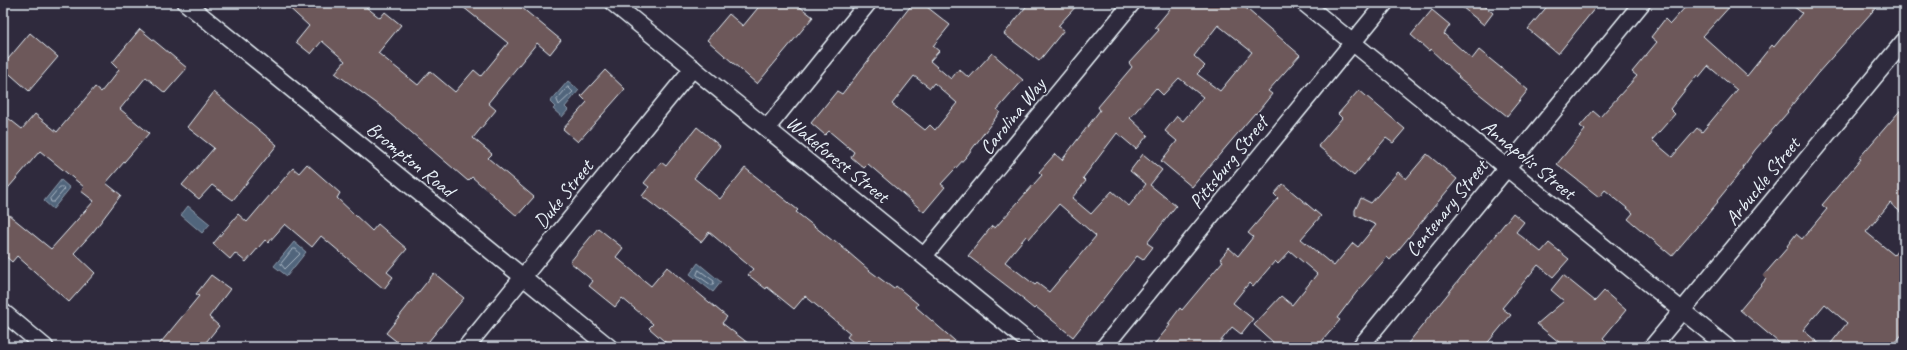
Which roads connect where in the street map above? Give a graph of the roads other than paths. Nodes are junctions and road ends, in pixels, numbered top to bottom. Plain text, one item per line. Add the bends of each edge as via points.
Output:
1 (186, 3) edge
2 (613, 3) edge
3 (868, 3) edge
4 (1132, 3) edge
5 (1304, 3) edge
6 (1385, 3) edge
7 (1642, 3) edge
8 (1904, 41) edge
9 (1352, 42) junction
10 (693, 68) junction
11 (767, 128) junction
12 (1506, 167) junction
13 (924, 256) junction
14 (523, 277) junction
15 (1682, 311) junction
16 (3, 312) edge
17 (45, 347) edge
18 (466, 347) edge
19 (609, 347) edge
20 (1035, 347) edge
21 (1104, 347) edge
22 (1360, 347) edge
23 (1652, 347) edge
24 (1727, 347) edge

1 - 14 street, Brompton Road
2 - 10 street, Wakeforest Street
3 - 11 street
4 - 13 street, Carolina Way
5 - 9 street, Annapolis Street
6 - 9 street, Pittsburg Street
7 - 12 street, Centenary Street
8 - 15 street, Arbuckle Street
9 - 12 street, Annapolis Street
9 - 21 street, Pittsburg Street
10 - 11 street, Wakeforest Street
10 - 14 street, Duke Street
11 - 13 street, Wakeforest Street
12 - 15 street, Annapolis Street
12 - 22 street, Centenary Street
13 - 20 street, Wakeforest Street
14 - 18 street, Duke Street
14 - 19 street, Brompton Road
15 - 23 street, Arbuckle Street
15 - 24 street, Annapolis Street
16 - 17 street

